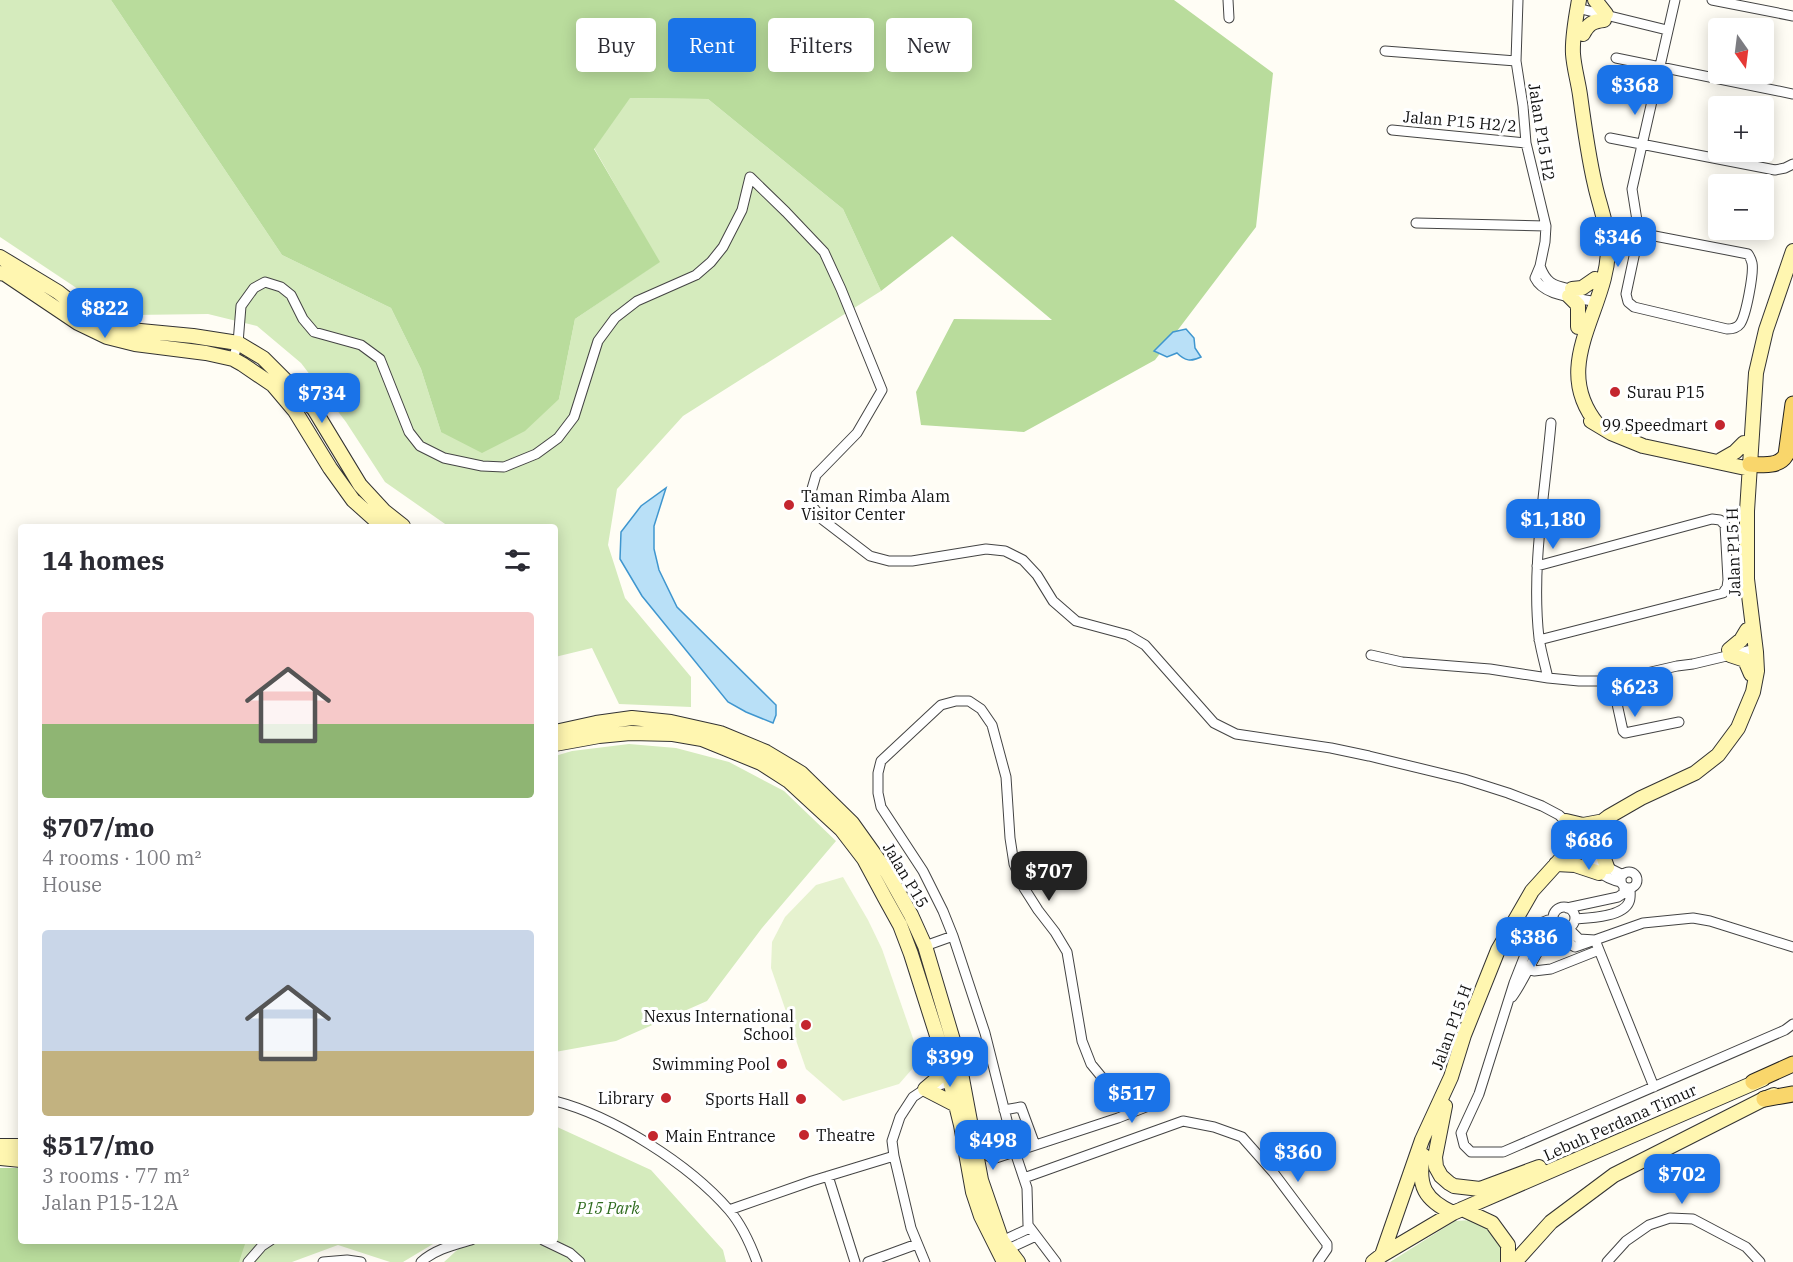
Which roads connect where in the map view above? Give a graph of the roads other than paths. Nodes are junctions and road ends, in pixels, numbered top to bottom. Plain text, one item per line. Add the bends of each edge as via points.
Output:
1 (1228, 0) edge
2 (1518, 0) edge
3 (1675, 0) edge
4 (1712, 0) edge
5 (1583, 7) edge
6 (1793, 16) edge
7 (1605, 17) junction
8 (1229, 18) dead end
9 (1667, 33) junction
10 (1583, 34) junction
11 (1385, 51) dead end
12 (1616, 58) dead end
13 (1516, 61) junction
14 (1660, 68) junction
15 (1579, 93) junction
16 (1793, 94) edge
17 (1392, 130) dead end
18 (1610, 138) dead end
19 (1526, 142) junction
20 (1643, 144) junction
21 (1793, 164) edge
22 (1604, 220) junction
23 (1416, 223) dead end
24 (1546, 226) junction
25 (1639, 233) junction
26 (1793, 251) edge
27 (0, 257) edge
28 (0, 273) edge
29 (1595, 279) junction
30 (1570, 293) junction
31 (1593, 298) junction
32 (1578, 327) junction
33 (238, 343) junction
34 (233, 359) junction
35 (1756, 373) junction
36 (1793, 404) edge
37 (1551, 423) dead end
38 (1598, 425) junction
39 (1744, 443) junction
40 (1720, 461) junction
41 (1747, 468) junction
42 (380, 524) edge
43 (400, 524) edge
44 (1537, 566) junction
45 (1747, 630) junction
46 (1539, 640) junction
47 (1752, 647) junction
48 (1730, 653) junction
49 (1371, 655) dead end
50 (1751, 674) junction
51 (1548, 678) junction
52 (1612, 681) junction
53 (1678, 722) dead end
54 (1738, 728) junction
55 (558, 729) edge
56 (558, 743) edge
57 (1606, 819) junction
58 (1565, 825) junction
59 (847, 826) junction
60 (1579, 840) junction
61 (1560, 860) junction
62 (1603, 870) junction
63 (1625, 883) junction
64 (1567, 908) junction
65 (1575, 919) junction
66 (1560, 926) junction
67 (953, 936) junction
68 (1595, 940) junction
69 (925, 946) junction
70 (1793, 947) edge
71 (1599, 950) junction
72 (1531, 966) junction
73 (1551, 969) junction
74 (1525, 978) junction
75 (1509, 1001) junction
76 (1793, 1024) edge
77 (946, 1064) junction
78 (1793, 1066) edge
79 (1450, 1077) junction
80 (956, 1081) junction
81 (1753, 1082) joint
82 (1654, 1087) junction
83 (925, 1089) junction
84 (1793, 1089) edge
85 (1793, 1094) edge
86 (1764, 1099) junction
87 (558, 1102) edge
88 (956, 1105) junction
89 (1146, 1107) dead end
90 (1004, 1110) junction
91 (1127, 1114) junction
92 (1430, 1126) junction
93 (1035, 1145) junction
94 (0, 1146) edge
95 (18, 1146) edge
96 (975, 1148) junction
97 (1015, 1152) junction
98 (894, 1156) junction
99 (0, 1158) edge
100 (1575, 1159) junction
101 (18, 1160) edge
102 (828, 1176) junction
103 (1024, 1178) junction
104 (729, 1210) junction
105 (1457, 1211) junction
106 (1033, 1232) junction
107 (265, 1244) edge
108 (454, 1244) edge
109 (551, 1244) edge
110 (917, 1245) junction
111 (1005, 1251) edge
112 (1377, 1258) edge
113 (248, 1262) edge
114 (323, 1262) edge
115 (361, 1262) edge
116 (421, 1262) edge
117 (580, 1262) edge
118 (757, 1262) edge
119 (855, 1262) edge
120 (868, 1262) edge
121 (925, 1262) edge
122 (1018, 1262) edge
123 (1056, 1262) edge
124 (1318, 1262) edge
125 (1508, 1262) edge
126 (1515, 1262) edge
127 (1607, 1262) edge
128 (1760, 1262) edge

1 - 8 street
2 - 13 street, Jalan P15 H2
3 - 9 street
4 - 6 street
5 - 7 street
5 - 10 street
5 - 15 street via 1573,53
7 - 9 street
7 - 10 street via 1588,25
9 - 14 street
10 - 15 street
11 - 13 street
12 - 14 street
13 - 19 street, Jalan P15 H2
14 - 16 street
14 - 20 street
15 - 22 street
17 - 19 street, Jalan P15 H2/2
18 - 20 street
19 - 24 street, Jalan P15 H2
20 - 21 street via 1775,170
20 - 25 street via 1632,189
22 - 29 street
22 - 31 street via 1608,242 1606,265
23 - 24 street
24 - 30 street, Jalan P15 H2 via 1540,266 1544,279
25 - 25 street via 1626,294 1628,302 1634,307 1727,330 1741,323 1753,270 1748,254
26 - 35 street, Jalan P15 H
27 - 33 street via 58,292 92,319 130,330
28 - 34 street via 107,337
29 - 30 street
29 - 31 street
30 - 31 street, Jalan P15 H2
30 - 32 street via 1578,305
31 - 32 street
31 - 38 street via 1578,369 1585,405
32 - 38 street via 1570,368 1573,389 1585,418
33 - 34 street
33 - 43 street via 262,358 314,409 360,485
33 - 58 street via 241,306 254,288 265,282 281,287 314,332 361,345 380,358 409,432 420,446 444,458 504,467 536,454 558,438 574,417 598,341 615,318 637,301 696,275 711,262 742,210 750,177 824,252 882,390 857,433 816,475 811,492 813,507 823,520 870,556 890,561 986,549 1005,551 1023,560 1053,601 1076,621 1128,635 1145,645 1214,723 1236,734 1331,748 1464,779 1546,809
34 - 42 street via 273,386 295,411 353,500
35 - 39 street, Jalan P15 H
35 - 41 street, Jalan P15 H
36 - 41 main road via 1783,461
37 - 44 street
38 - 40 street via 1643,446
39 - 40 street
39 - 41 street, Jalan P15 H
40 - 41 street
41 - 45 street, Jalan P15 H via 1741,579
41 - 47 street, Jalan P15 H via 1747,579
44 - 46 street
44 - 46 street via 1712,519 1725,525 1728,580 1723,593
45 - 47 street, Jalan P15 H
45 - 48 street
46 - 51 street
47 - 48 street
47 - 50 street, Jalan P15 H
47 - 54 street, Jalan P15 H via 1757,670 1753,692
48 - 50 street via 1745,660
48 - 52 street
49 - 51 street
50 - 54 street, Jalan P15 H
51 - 52 street
52 - 53 street via 1625,733
54 - 57 street, Jalan P15 H via 1718,755 1695,773
55 - 59 street, Jalan P15 via 632,718 720,733 801,772
56 - 59 street, Jalan P15 via 630,733 673,734 702,740 761,763
57 - 58 street
57 - 60 street, Jalan P15 H
57 - 62 street via 1601,852
58 - 60 street
58 - 61 street
59 - 69 street, Jalan P15 via 887,872
59 - 77 street, Jalan P15 via 900,925
60 - 61 street, Jalan P15 H
60 - 62 street via 1587,861
61 - 62 street
61 - 79 street, Jalan P15 H via 1532,891 1498,950
62 - 63 street via 1613,880
63 - 64 street via 1624,893 1618,897
63 - 65 street via 1631,901 1625,908
64 - 65 street
64 - 66 street via 1556,910
65 - 66 street via 1574,923
66 - 68 street via 1575,947
66 - 72 street via 1546,939
66 - 75 street via 1548,920 1543,922 1522,961
67 - 69 street
67 - 90 street via 985,1033
67 - 91 street via 933,889 881,807 878,773 881,761 941,705 969,701 981,709 992,725 1006,777 1014,864 1024,888 1067,952 1082,1041 1091,1064 1123,1102
68 - 70 street via 1643,922 1693,918
68 - 71 street
69 - 80 street, Jalan P15 via 958,1057
71 - 73 street
71 - 82 street
72 - 73 street via 1534,971
72 - 74 street
73 - 74 street
74 - 75 street
75 - 82 street via 1479,1094 1461,1133 1471,1152 1503,1152
76 - 82 street
77 - 80 street, Jalan P15
77 - 83 street
78 - 81 main road
79 - 92 street, Jalan P15 H
79 - 100 street via 1435,1157 1436,1167 1449,1184 1480,1189
80 - 83 street
80 - 88 street, Jalan P15
80 - 96 street, Jalan P15
81 - 100 street, Lebuh Perdana Timur
83 - 88 street
83 - 98 street via 913,1096 900,1117 892,1141
84 - 86 street
85 - 86 main road
86 - 126 street via 1614,1175 1551,1222
87 - 104 street via 610,1122 652,1146 694,1176
88 - 111 street, Jalan P15 via 981,1216
89 - 91 street
90 - 93 street via 1021,1107
90 - 97 street
91 - 93 street
92 - 105 street, Jalan P15 H via 1420,1179 1425,1193 1446,1210
92 - 112 street, Jalan P15 H
93 - 97 street
94 - 95 street
96 - 97 street via 996,1158
96 - 111 street, Jalan P15 via 981,1180
97 - 103 street
98 - 102 street
98 - 110 street
99 - 101 street
100 - 105 street, Lebuh Perdana Timur
102 - 104 street
102 - 119 street
103 - 106 street via 1028,1225
103 - 124 street via 1183,1121 1214,1127 1242,1137 1273,1172 1327,1244
104 - 118 street
105 - 112 street, Lebuh Perdana Timur
105 - 125 street, Jalan P15 H via 1492,1223 1508,1245
106 - 111 street
106 - 123 street
107 - 113 street
108 - 116 street
109 - 117 street
110 - 120 street
110 - 121 street
111 - 122 street, Jalan P15
114 - 115 street
127 - 128 street via 1649,1225 1670,1218 1693,1219 1746,1247

